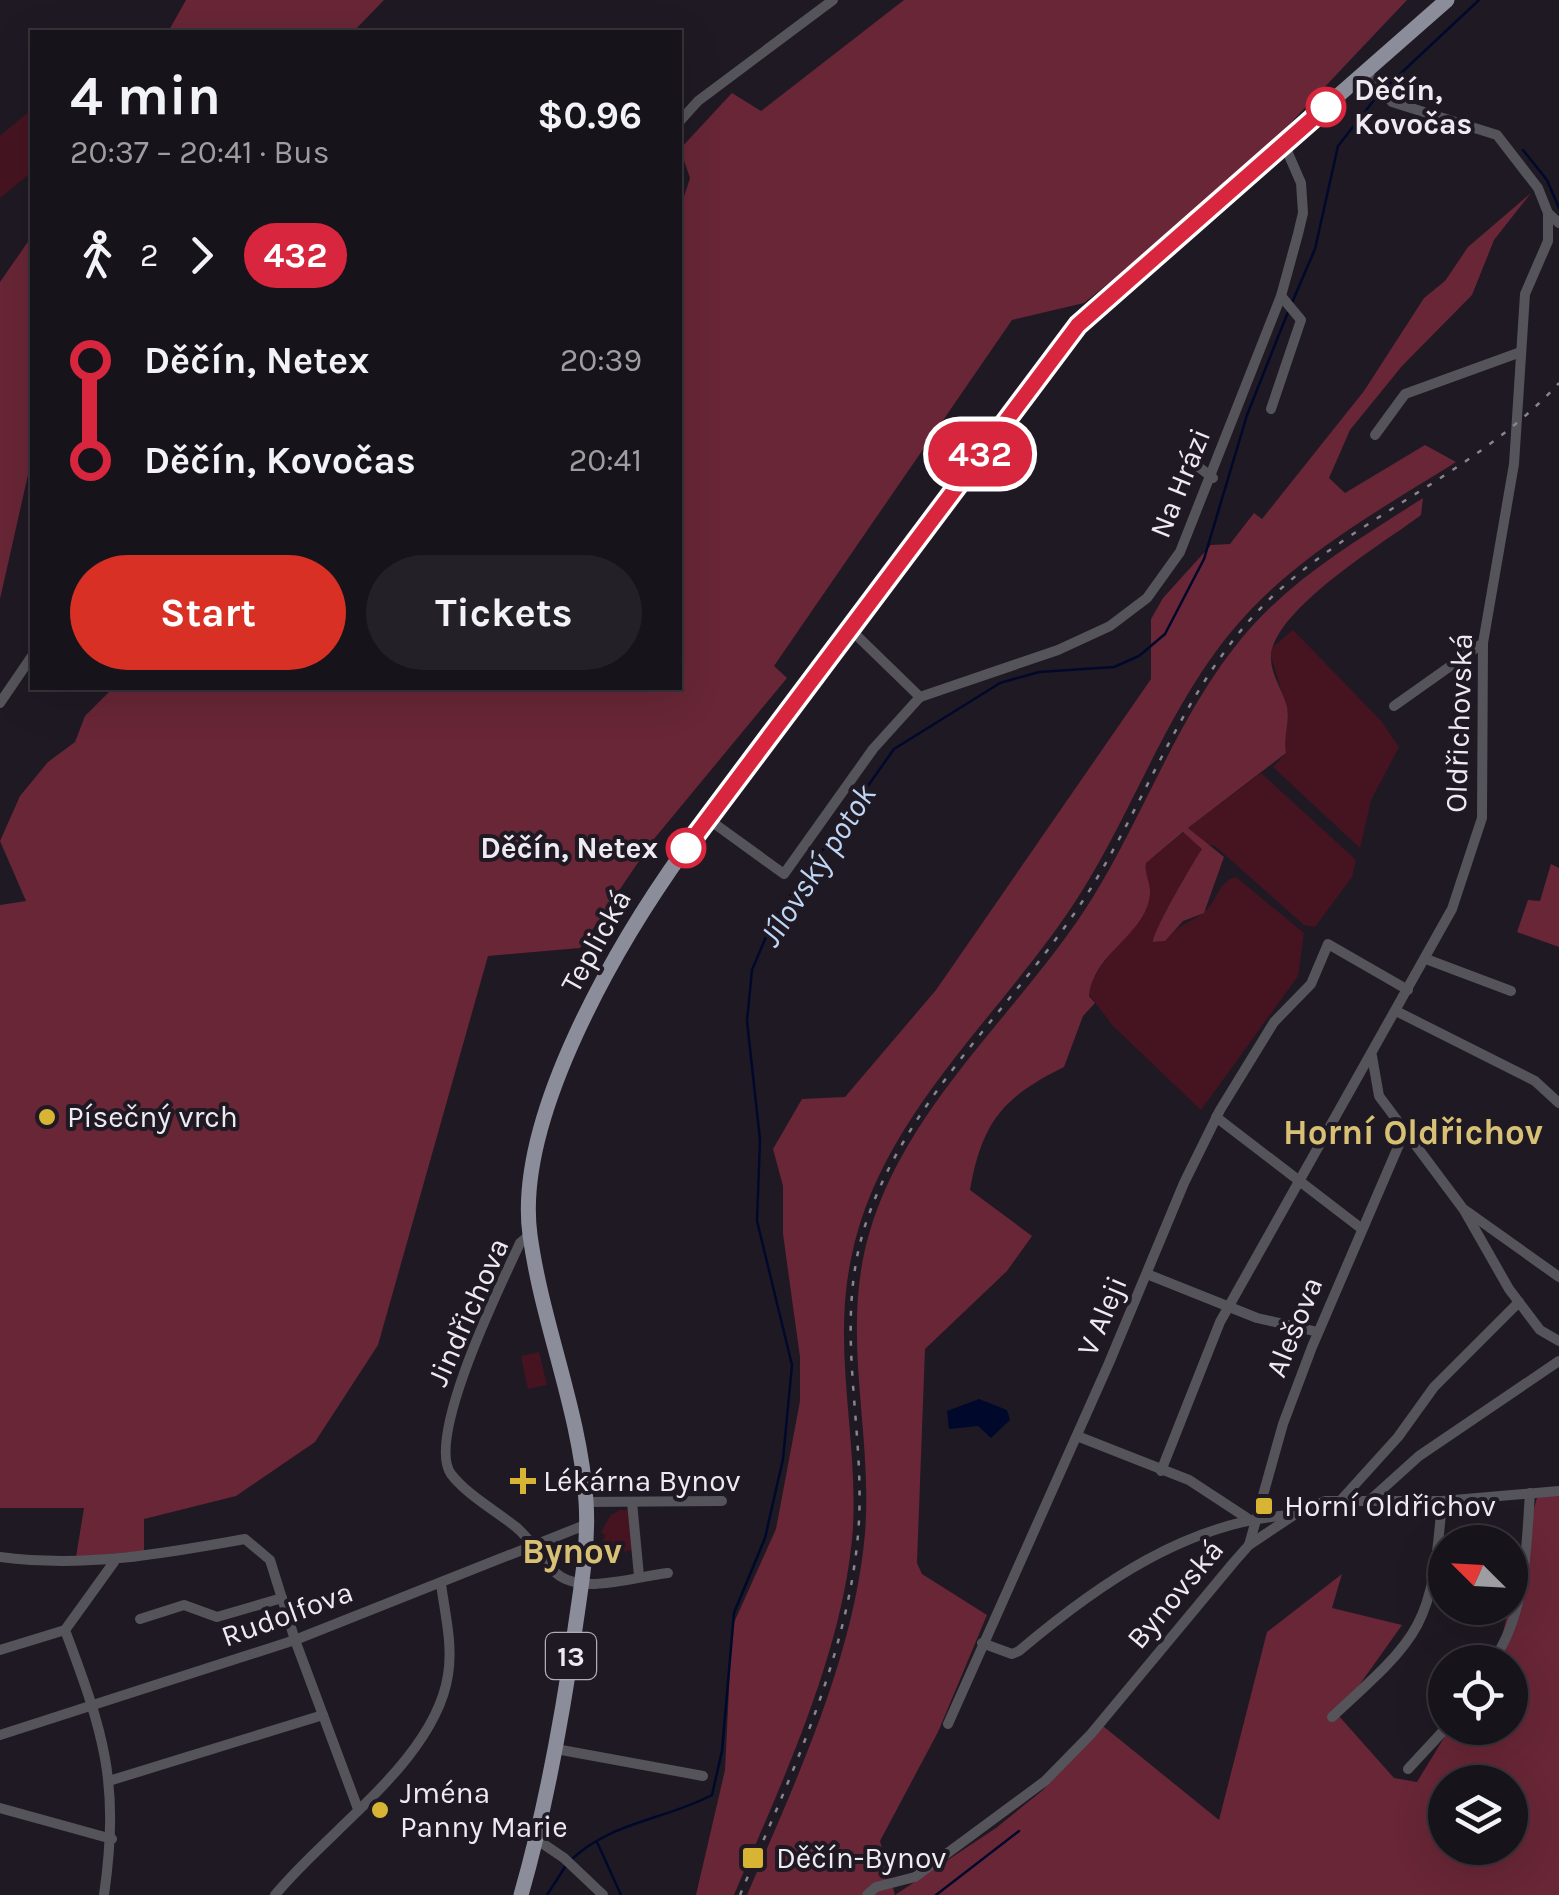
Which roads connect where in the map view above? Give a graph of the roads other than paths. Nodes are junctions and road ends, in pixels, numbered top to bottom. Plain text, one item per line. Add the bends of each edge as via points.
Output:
1 (833, 0) edge
2 (1447, 0) edge
3 (1369, 76) junction
4 (682, 120) edge
5 (1284, 144) junction
6 (1548, 213) junction
7 (1559, 223) edge
8 (1284, 299) junction
9 (1518, 353) junction
10 (1270, 408) dead end
11 (1375, 435) dead end
12 (1183, 455) dead end
13 (1213, 478) junction
14 (850, 628) junction
15 (1483, 644) junction
16 (30, 659) edge
17 (920, 696) junction
18 (0, 702) edge
19 (1394, 706) dead end
20 (708, 819) junction
21 (1426, 959) junction
22 (1408, 990) junction
23 (1511, 991) dead end
24 (1396, 1011) junction
25 (1372, 1056) junction
26 (1559, 1104) edge
27 (1216, 1117) junction
28 (1404, 1133) junction
29 (1298, 1180) junction
30 (1464, 1210) junction
31 (1362, 1229) junction
32 (530, 1235) junction
33 (1147, 1274) junction
34 (1559, 1277) edge
35 (1519, 1302) junction
36 (1229, 1306) junction
37 (1318, 1332) junction
38 (1559, 1342) edge
39 (1559, 1361) edge
40 (1077, 1436) junction
41 (1160, 1471) junction
42 (1559, 1491) edge
43 (1530, 1493) junction
44 (1342, 1500) junction
45 (722, 1501) dead end
46 (1442, 1501) junction
47 (586, 1502) junction
48 (632, 1502) junction
49 (1367, 1503) junction
50 (1294, 1515) junction
51 (1252, 1517) junction
52 (586, 1525) junction
53 (1249, 1546) junction
54 (536, 1547) junction
55 (0, 1557) edge
56 (114, 1562) junction
57 (668, 1572) dead end
58 (640, 1576) junction
59 (441, 1584) junction
60 (581, 1584) junction
61 (282, 1598) junction
62 (140, 1619) dead end
63 (65, 1630) junction
64 (294, 1640) junction
65 (982, 1643) junction
66 (1504, 1645) edge
67 (0, 1650) edge
68 (94, 1705) junction
69 (322, 1715) junction
70 (1332, 1717) dead end
71 (948, 1724) dead end
72 (0, 1735) edge
73 (1430, 1745) edge
74 (556, 1749) junction
75 (1408, 1769) dead end
76 (703, 1776) dead end
77 (112, 1780) junction
78 (0, 1808) edge
79 (358, 1809) junction
80 (112, 1839) junction
81 (536, 1839) junction
82 (104, 1895) edge
83 (275, 1895) edge
84 (521, 1895) edge
85 (602, 1895) edge
86 (867, 1895) edge

1 - 4 street
2 - 3 main road, Teplická / 13
3 - 5 main road, Teplická / 13
3 - 6 street via 1408,110 1497,135 1538,188
5 - 8 street, Na Hrázi via 1301,183 1303,213
5 - 14 main road, Teplická / 13 via 1078,325
6 - 7 street
6 - 9 street, Oldřichovská via 1548,241 1526,294
8 - 10 street via 1301,320
8 - 13 street, Na Hrázi
9 - 11 street via 1405,394
9 - 15 street, Oldřichovská via 1514,464
12 - 13 street
13 - 17 street, Na Hrázi via 1180,552 1147,598 1127,613 1058,650
14 - 17 street
14 - 20 main road, Teplická / 13
15 - 19 street
15 - 21 street, Oldřichovská via 1486,772 1480,832
16 - 18 street
17 - 20 street via 872,749 784,874
20 - 32 main road, Teplická / 13 via 634,923 570,1051 530,1180
21 - 22 street, Oldřichovská
21 - 23 street
22 - 24 street, Oldřichovská
22 - 27 street, V Aleji via 1328,944 1311,984 1274,1022
24 - 25 street, Oldřichovská
24 - 26 street via 1535,1081
25 - 28 street via 1379,1096
25 - 29 street, Oldřichovská
27 - 29 street
27 - 33 street, V Aleji
28 - 30 street
28 - 31 street, Alešova
29 - 31 street
29 - 36 street, Oldřichovská
30 - 34 street
30 - 35 street
31 - 37 street, Alešova
32 - 47 main road, Teplická / 13
32 - 54 street, Jindřichova via 520,1243 463,1373 445,1454 450,1473
33 - 36 street
33 - 40 street, V Aleji
35 - 38 street
35 - 44 street via 1434,1387
36 - 37 street
36 - 41 street, Oldřichovská
37 - 51 street, Alešova
39 - 49 street via 1419,1456
40 - 41 street
40 - 65 street, V Aleji
41 - 51 street
42 - 43 street, Bynovská
43 - 46 street, Bynovská
43 - 66 street via 1523,1580
44 - 49 street, Bynovská
44 - 50 street, Bynovská
45 - 48 street
46 - 49 street, Bynovská
46 - 70 street via 1437,1568 1422,1621 1402,1653
47 - 48 street
47 - 52 main road, Teplická / 13
48 - 58 street
50 - 51 street
50 - 53 street, Bynovská
51 - 53 street, Alešova
51 - 65 street via 1190,1539 1122,1575 1020,1651
52 - 54 street, Rudolfova
52 - 60 main road, Teplická / 13
53 - 86 street, Bynovská via 1045,1782 915,1877
54 - 59 street, Rudolfova
54 - 60 street, Jindřichova via 557,1574
55 - 56 street
56 - 61 street via 245,1539 270,1560
56 - 63 street
57 - 58 street
58 - 60 street
59 - 64 street, Rudolfova
59 - 79 street via 448,1679 421,1739
60 - 74 main road, Teplická / 13
61 - 62 street via 218,1616 184,1605
61 - 64 street
63 - 67 street
63 - 68 street
64 - 68 street, Rudolfova
64 - 69 street
65 - 71 street, V Aleji
68 - 72 street, Rudolfova
68 - 77 street
69 - 77 street
69 - 79 street
73 - 75 street
74 - 76 street
74 - 81 main road, Teplická / 13
77 - 80 street
78 - 80 street
79 - 83 street
80 - 82 street
81 - 84 main road, Teplická / 13
81 - 85 street

